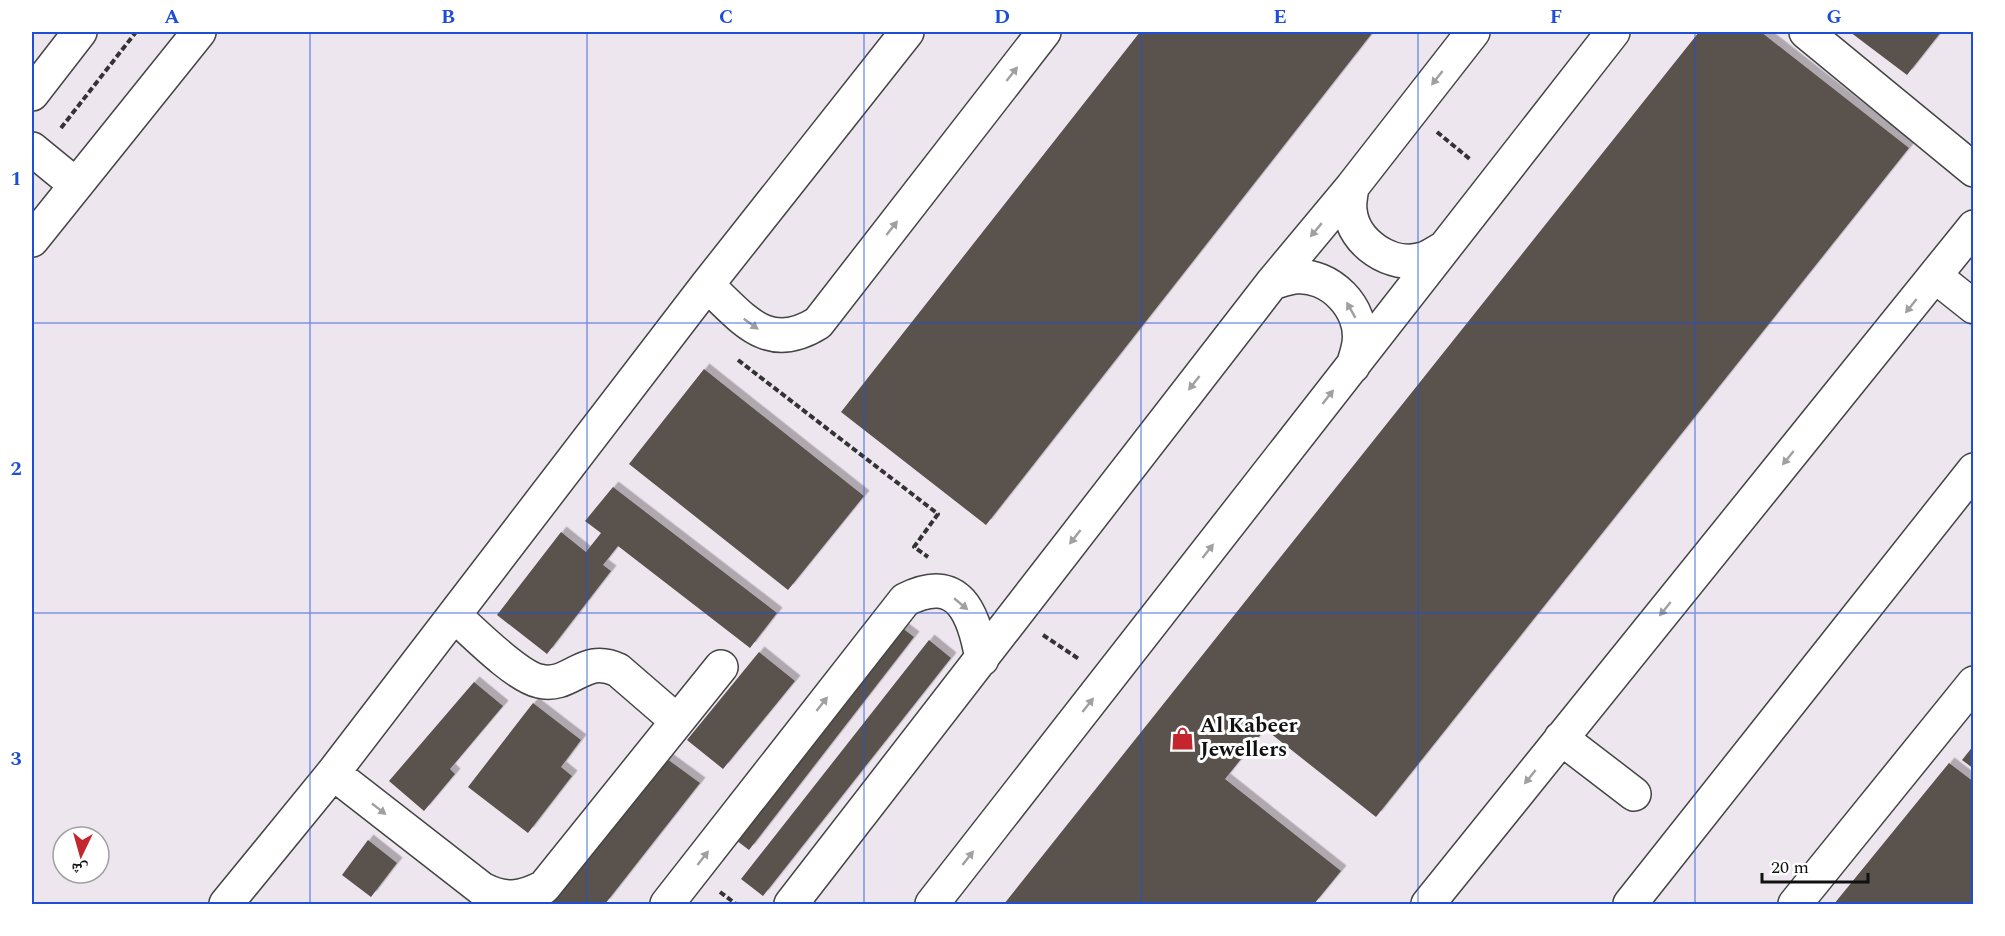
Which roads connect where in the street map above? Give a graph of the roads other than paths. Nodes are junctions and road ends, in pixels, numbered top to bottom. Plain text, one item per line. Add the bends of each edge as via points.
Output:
1 (80, 32) edge
2 (199, 32) edge
3 (907, 32) edge
4 (1044, 32) edge
5 (1473, 32) edge
6 (1613, 32) edge
7 (1806, 32) edge
8 (32, 94) edge
9 (36, 152) edge
10 (1974, 170) edge
11 (76, 185) junction
12 (1352, 187) junction
13 (1974, 227) edge
14 (32, 240) edge
15 (1444, 248) junction
16 (1935, 276) junction
17 (1272, 283) junction
18 (707, 285) junction
19 (1974, 307) edge
20 (1353, 366) junction
21 (1974, 470) edge
22 (454, 615) junction
23 (982, 659) junction
24 (721, 667) dead end
25 (1974, 683) edge
26 (677, 721) junction
27 (1561, 738) junction
28 (333, 773) junction
29 (1634, 794) dead end
30 (225, 904) edge
31 (667, 904) edge
32 (791, 904) edge
33 (932, 904) edge
34 (1428, 904) edge
35 (1630, 904) edge
36 (1795, 904) edge

1 - 8 street
2 - 11 street
3 - 18 street
18 -> 4 street via 765,334 793,335 818,323
5 -> 12 street
6 - 15 street
7 - 10 street
9 - 11 street
11 - 14 street
12 - 15 street via 1350,211 1358,234 1375,252 1398,260 1423,260
12 -> 17 street
13 - 16 street
15 - 20 street
16 - 19 street
16 -> 27 street
20 -> 17 street via 1360,342 1356,317 1342,295 1322,281 1296,277
17 -> 23 street
18 - 22 street
33 -> 20 street
21 - 35 street
22 - 26 street via 529,678 553,682 585,667 608,665
22 - 28 street
31 -> 23 street via 904,600 921,591 939,591 956,598 969,610 976,626
23 - 32 street
24 - 26 street
25 - 36 street
28 -> 26 street via 482,889 513,898 544,887
27 - 29 street
27 -> 34 street
28 - 30 street

